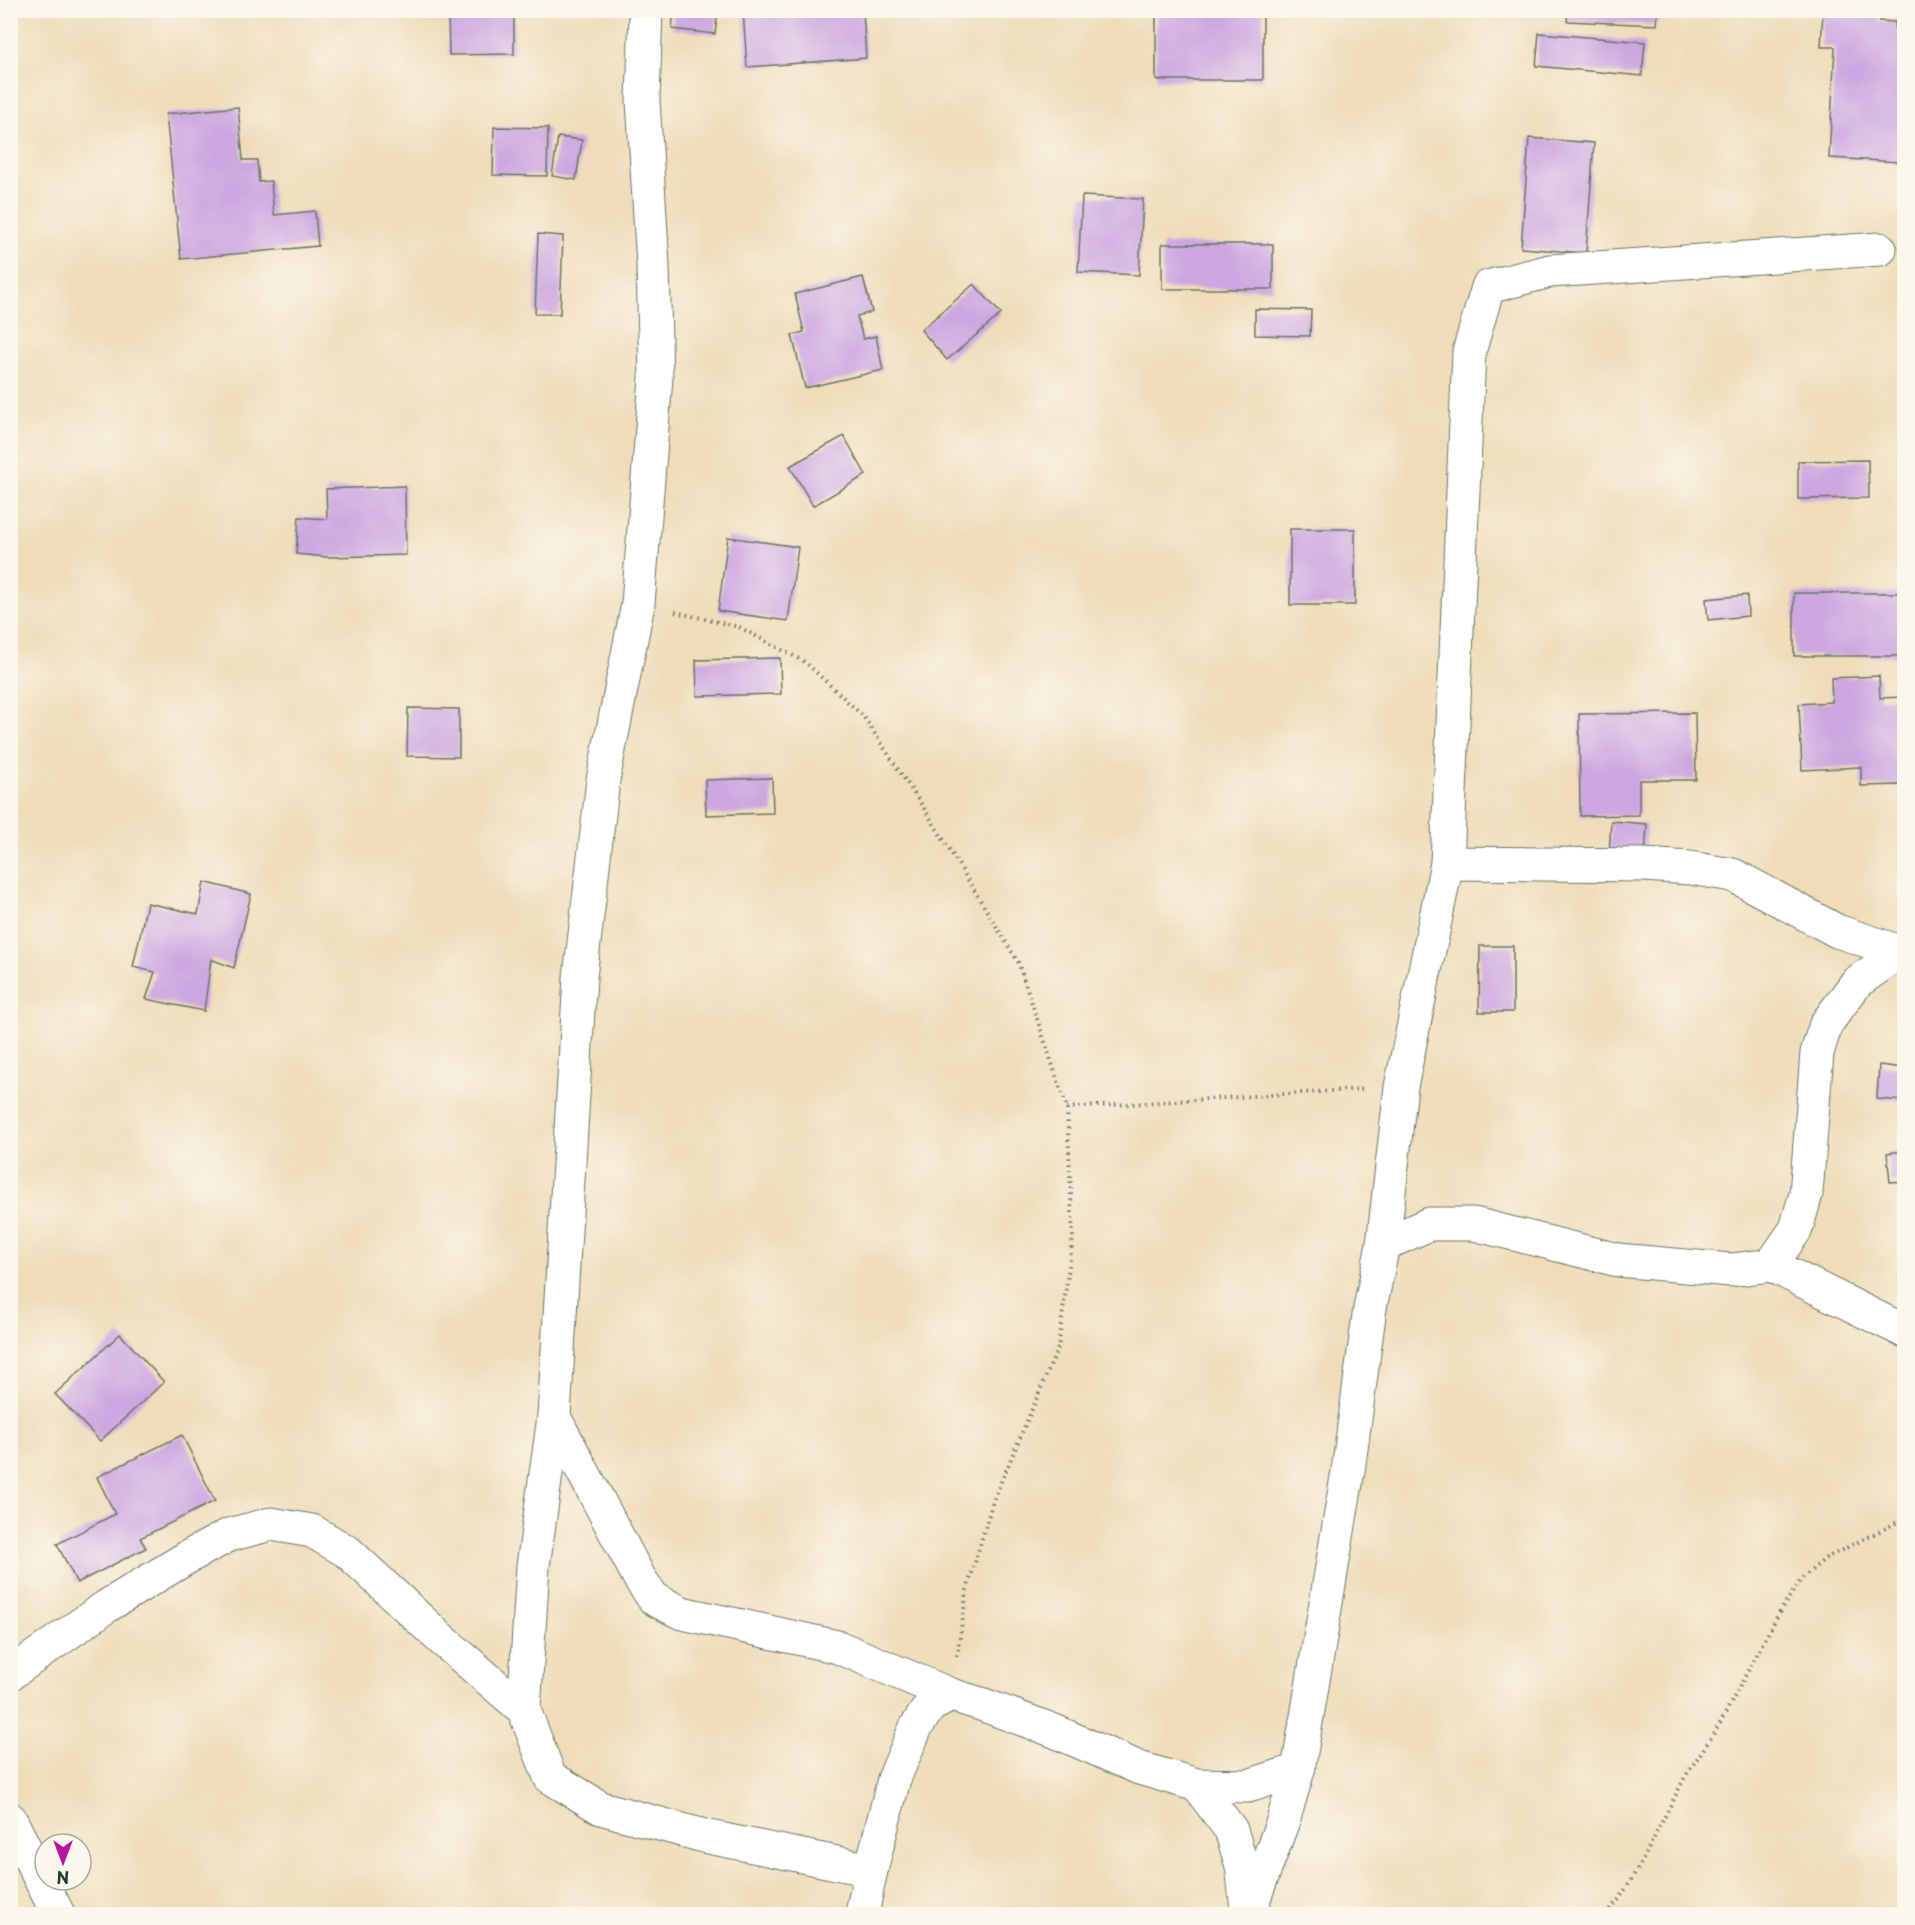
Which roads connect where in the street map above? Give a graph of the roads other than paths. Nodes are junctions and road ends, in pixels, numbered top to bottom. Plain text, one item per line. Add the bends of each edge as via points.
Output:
1 (646, 10) edge
2 (1880, 249) dead end
3 (1447, 863) junction
4 (1902, 952) edge
5 (1383, 1245) junction
6 (1771, 1265) junction
7 (1905, 1331) edge
8 (554, 1417) junction
9 (10, 1674) edge
10 (951, 1695) junction
11 (524, 1710) junction
12 (1298, 1770) junction
13 (1197, 1785) junction
14 (10, 1819) edge
15 (871, 1870) junction
16 (58, 1914) edge
17 (862, 1914) edge
18 (1248, 1914) edge

1 - 8 street via 644,100 656,378 638,604 603,780 580,976
2 - 3 street via 1550,272 1488,286 1469,352
3 - 4 street via 1644,866 1732,875 1837,931
3 - 5 street via 1401,1087
4 - 6 street via 1857,982 1826,1024 1817,1053 1806,1194 1796,1230
5 - 6 street via 1430,1224 1474,1224 1618,1260 1731,1270
5 - 12 street
6 - 7 street
8 - 10 street via 654,1599 682,1613 838,1647
8 - 11 street via 533,1566
9 - 11 street via 107,1606 188,1557 229,1535 271,1524 312,1531 348,1552
10 - 13 street via 1042,1726 1139,1768
10 - 15 street via 930,1706 916,1727 894,1779
11 - 15 street via 550,1777 601,1808 704,1836
12 - 13 street via 1248,1785
12 - 18 street
13 - 18 street via 1231,1830 1242,1866
14 - 16 street
15 - 17 street

